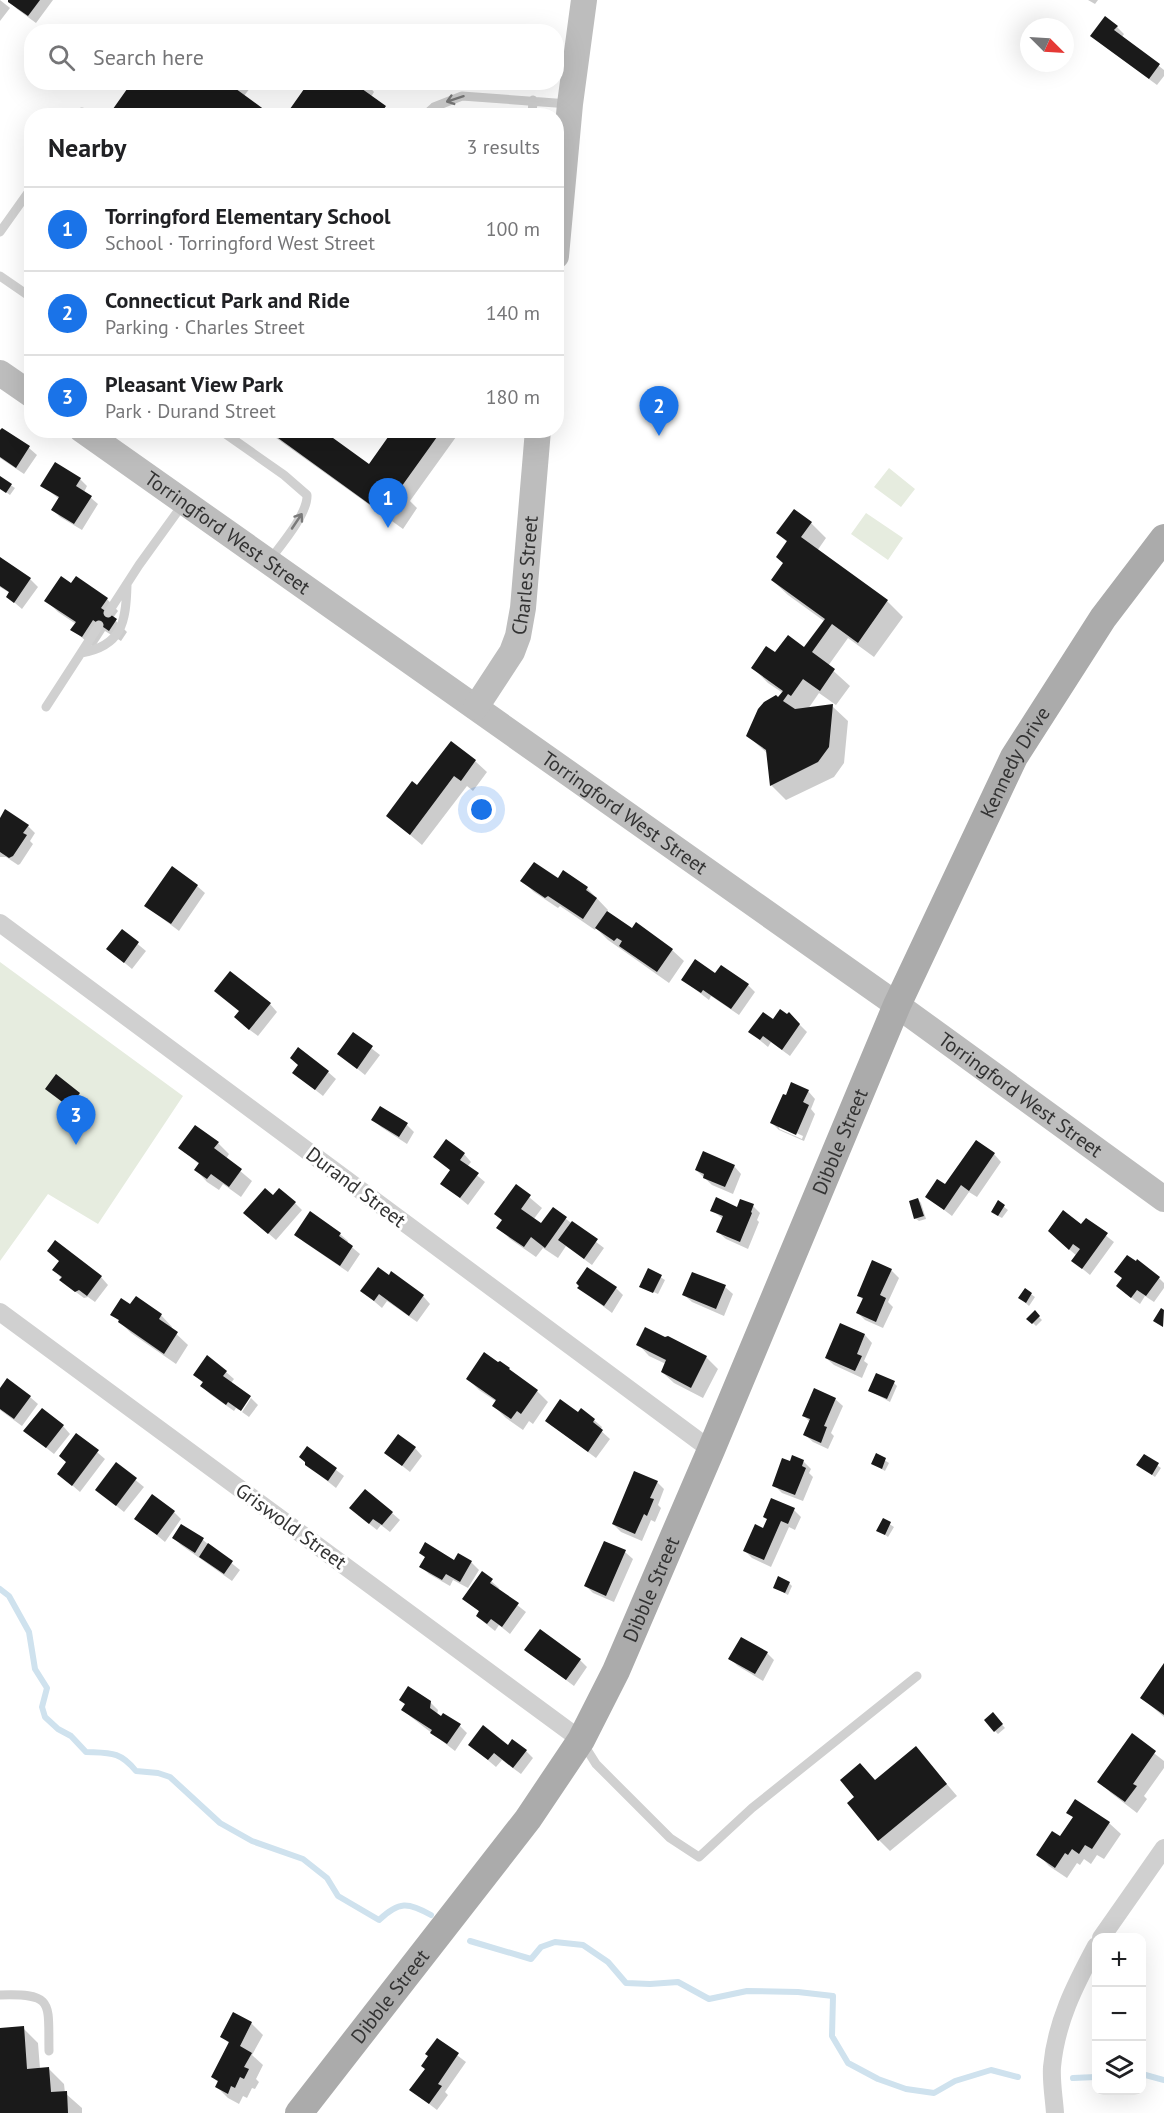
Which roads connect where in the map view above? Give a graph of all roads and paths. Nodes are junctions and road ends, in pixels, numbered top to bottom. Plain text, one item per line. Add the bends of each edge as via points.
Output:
1 (584, 0) edge
2 (532, 100) junction
3 (570, 104) junction
4 (433, 108) edge
5 (532, 108) edge
6 (564, 169) edge
7 (24, 198) edge
8 (0, 232) edge
9 (0, 276) edge
10 (24, 292) edge
11 (0, 373) edge
12 (24, 390) edge
13 (93, 438) edge
14 (231, 438) edge
15 (537, 438) edge
16 (184, 502) junction
17 (1164, 538) edge
18 (269, 561) junction
19 (128, 583) junction
20 (108, 613) dead end
21 (99, 625) dead end
22 (81, 653) junction
23 (476, 706) junction
24 (46, 707) dead end
25 (0, 923) edge
26 (897, 1005) junction
27 (1164, 1199) edge
28 (0, 1312) edge
29 (711, 1450) junction
30 (917, 1676) dead end
31 (581, 1740) junction
32 (1164, 1848) edge
33 (1104, 1933) edge
34 (1092, 1953) edge
35 (0, 1995) edge
36 (49, 2051) dead end
37 (299, 2113) edge
38 (1055, 2113) edge

1 - 3 main road
2 - 3 lane
2 -> 4 lane via 462,96
2 - 5 lane
3 - 6 main road
7 - 8 lane
9 - 10 lane
11 - 12 main road
13 - 16 main road, Torringford West Street
18 -> 14 lane via 301,514 307,495
15 - 23 main road, Charles Street via 518,636 512,652
16 - 18 main road, Torringford West Street
16 - 19 lane
17 - 26 main road, Kennedy Drive via 1103,618 1014,757
18 - 23 main road, Torringford West Street
19 - 20 lane
19 - 22 lane via 126,614 118,631 99,650
21 - 22 lane
22 - 24 lane
23 - 26 main road, Torringford West Street
25 - 29 street, Durand Street
26 - 27 main road, Torringford West Street
26 - 29 main road, Dibble Street
28 - 31 street, Griswold Street
29 - 31 main road, Dibble Street via 616,1671
30 - 31 lane via 752,1808 699,1857 670,1838 596,1764
31 - 37 main road, Dibble Street via 528,1819
32 - 33 street
34 - 38 street via 1070,1994 1056,2034 1052,2069
35 - 36 lane via 27,1994 43,2002 48,2011

